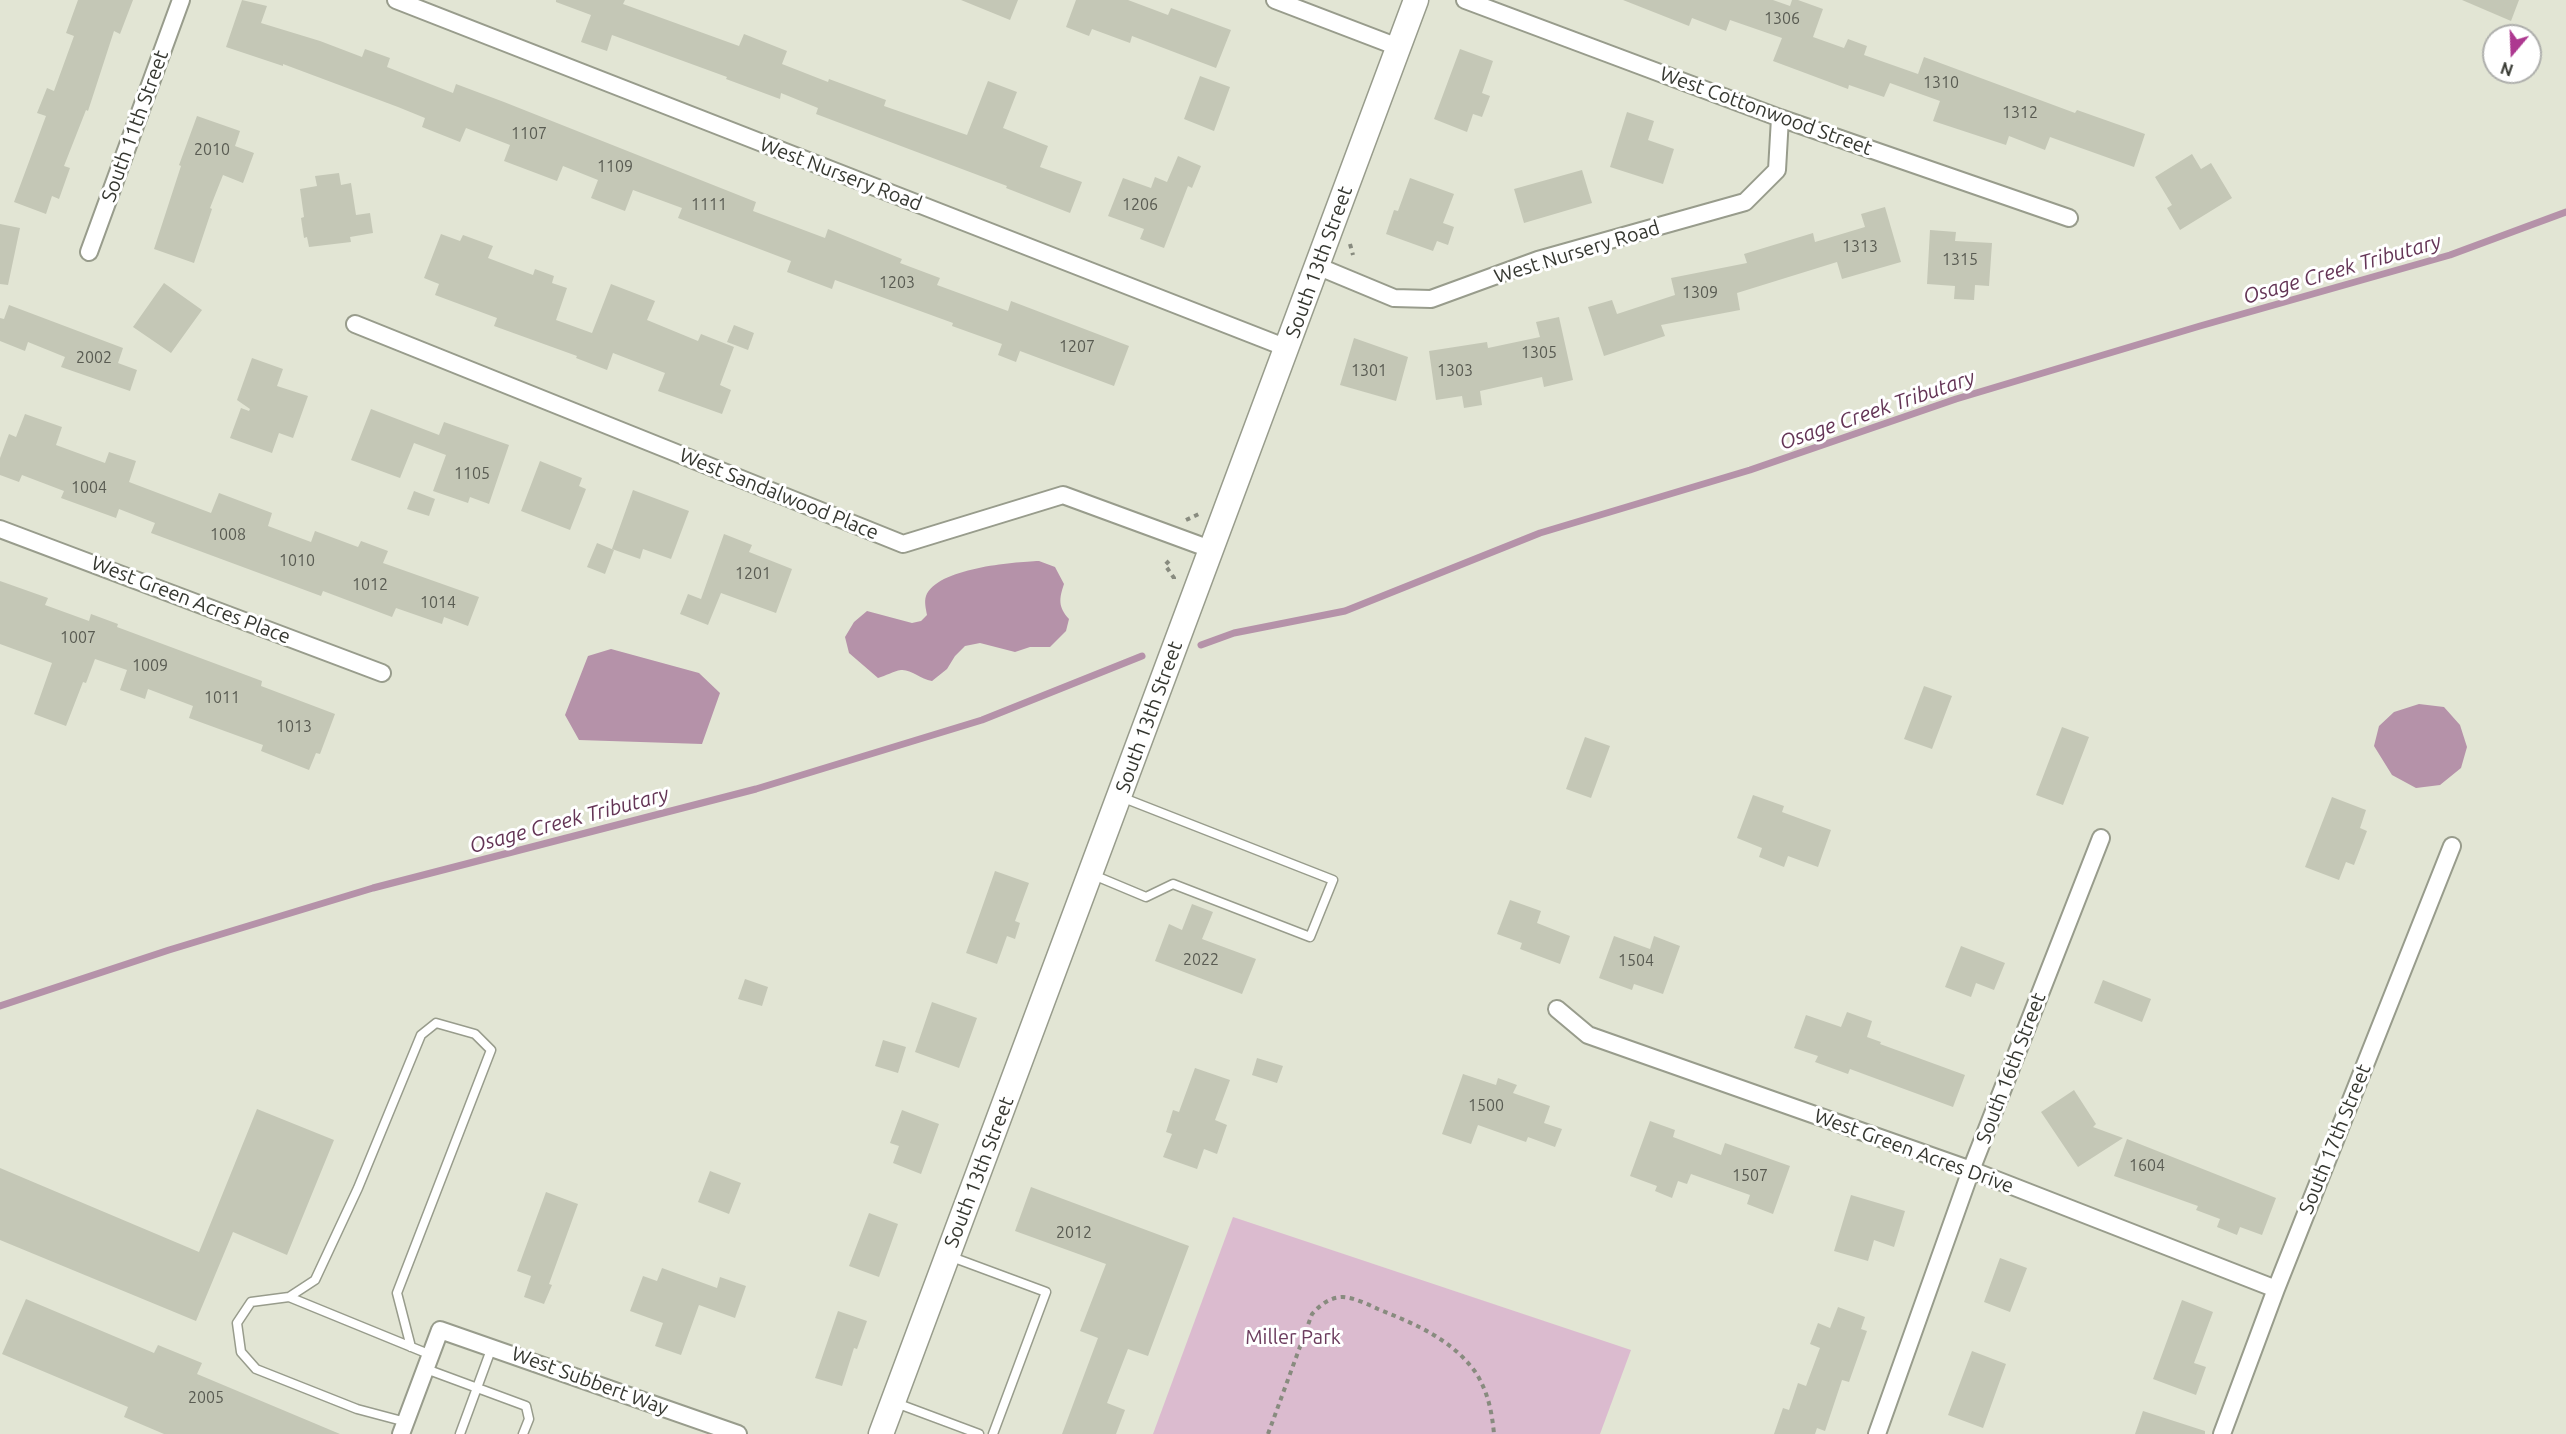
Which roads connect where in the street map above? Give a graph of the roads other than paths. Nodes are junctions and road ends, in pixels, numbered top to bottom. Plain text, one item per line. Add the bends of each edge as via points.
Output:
1 (181, 0) edge
2 (396, 0) edge
3 (1275, 0) edge
4 (1416, 0) edge
5 (1465, 0) edge
6 (1398, 47) junction
7 (1780, 118) junction
8 (2068, 218) dead end
9 (90, 252) dead end
10 (1317, 266) junction
11 (355, 324) dead end
12 (1287, 348) junction
13 (0, 529) edge
14 (1210, 549) junction
15 (382, 673) dead end
16 (1119, 796) junction
17 (2101, 838) dead end
18 (2452, 846) dead end
19 (1090, 874) junction
20 (1557, 1009) dead end
21 (1971, 1170) junction
22 (948, 1255) junction
23 (2276, 1289) junction
24 (290, 1297) junction
25 (411, 1347) junction
26 (493, 1347) junction
27 (428, 1362) junction
28 (477, 1388) junction
29 (892, 1402) junction
30 (403, 1428) edge
31 (460, 1434) edge
32 (523, 1434) edge
33 (738, 1434) edge
34 (881, 1434) edge
35 (979, 1434) edge
36 (993, 1434) edge
37 (1877, 1434) edge
38 (2222, 1434) edge

1 - 9 street, South 11th Street
2 - 12 street, West Nursery Road
3 - 6 street
4 - 6 street, South 13th Street
5 - 7 street, West Cottonwood Street
6 - 10 street, South 13th Street
7 - 8 street, West Cottonwood Street
7 - 10 street, West Nursery Road via 1777,170 1745,202 1538,260 1431,299 1394,298
10 - 12 street, South 13th Street
11 - 14 street, West Sandalwood Place via 903,544 1063,495
12 - 14 street, South 13th Street
13 - 15 street, West Green Acres Place
14 - 16 street, South 13th Street
16 - 19 street, South 13th Street
16 - 19 lane via 1333,880 1310,937 1173,884 1146,897
17 - 21 street, South 16th Street
18 - 23 street, South 17th Street
19 - 22 street, South 13th Street
20 - 21 street, West Green Acres Drive via 1588,1035
21 - 23 street, West Green Acres Drive
21 - 37 street, South 16th Street
22 - 29 street, South 13th Street
22 - 36 lane via 1046,1292
23 - 38 street, South 17th Street
24 - 25 lane
24 - 25 lane via 315,1280 421,1035 436,1023 475,1034 491,1050 397,1293
24 - 30 lane via 251,1302 237,1323 241,1352 256,1369
25 - 27 lane
26 - 27 street, West Subbert Way via 440,1330
26 - 28 lane
26 - 33 street, West Subbert Way
27 - 28 lane
27 - 30 street
28 - 31 lane
28 - 32 lane via 526,1406 529,1419
29 - 34 street, South 13th Street
29 - 35 lane

